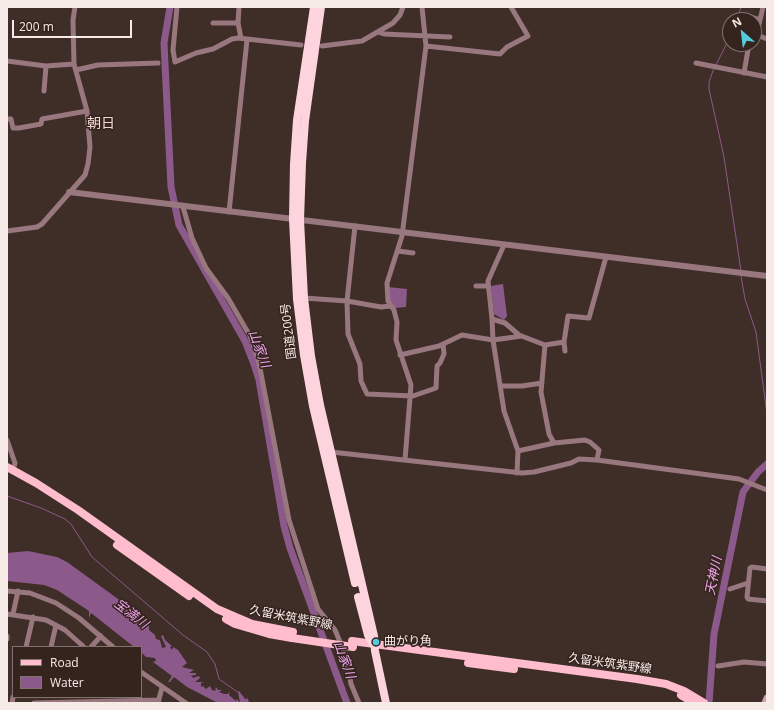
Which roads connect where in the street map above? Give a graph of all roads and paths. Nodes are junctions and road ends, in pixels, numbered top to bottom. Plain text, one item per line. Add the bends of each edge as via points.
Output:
1 (75, 7) edge
2 (177, 7) edge
3 (239, 7) edge
4 (314, 7) edge
5 (321, 7) edge
6 (403, 7) edge
7 (422, 7) edge
8 (511, 7) edge
9 (213, 23) dead end
10 (238, 23) junction
11 (378, 32) junction
12 (426, 35) junction
13 (450, 37) dead end
14 (241, 38) junction
15 (247, 40) junction
16 (301, 45) dead end
17 (322, 46) dead end
18 (426, 46) junction
19 (748, 52) edge
20 (7, 61) edge
21 (158, 63) dead end
22 (696, 63) dead end
23 (74, 64) junction
24 (46, 66) junction
25 (76, 70) junction
26 (744, 73) junction
27 (767, 77) edge
28 (44, 91) dead end
29 (87, 111) junction
30 (7, 118) edge
31 (69, 192) junction
32 (183, 207) junction
33 (229, 212) junction
34 (297, 219) junction
35 (355, 226) junction
36 (7, 231) edge
37 (403, 232) junction
38 (504, 245) junction
39 (398, 251) junction
40 (413, 253) dead end
41 (606, 257) junction
42 (767, 276) edge
43 (476, 286) dead end
44 (488, 286) junction
45 (304, 298) junction
46 (347, 301) junction
47 (390, 306) junction
48 (492, 319) junction
49 (522, 336) junction
50 (493, 340) junction
51 (564, 342) junction
52 (443, 344) junction
53 (545, 345) junction
54 (565, 351) dead end
55 (400, 355) junction
56 (542, 383) junction
57 (501, 386) junction
58 (411, 396) junction
59 (7, 440) edge
60 (554, 443) junction
61 (518, 451) junction
62 (331, 452) junction
63 (404, 460) junction
64 (597, 460) junction
65 (9, 470) edge
66 (517, 473) junction
67 (767, 490) edge
68 (767, 569) edge
69 (748, 584) junction
70 (730, 589) dead end
71 (7, 591) edge
72 (18, 591) junction
73 (767, 601) edge
74 (7, 614) edge
75 (13, 614) junction
76 (33, 617) junction
77 (56, 625) junction
78 (101, 636) junction
79 (78, 641) junction
80 (26, 646) edge
81 (51, 646) edge
82 (76, 646) edge
83 (83, 646) edge
84 (92, 646) edge
85 (112, 646) edge
86 (374, 648) junction
87 (767, 664) edge
88 (718, 666) dead end
89 (142, 673) edge
90 (162, 688) junction
91 (136, 698) edge
92 (767, 698) edge
93 (140, 701) junction
94 (159, 702) edge
95 (36, 703) edge
96 (86, 703) edge
97 (186, 703) edge
98 (359, 703) edge
99 (386, 703) edge
100 (700, 703) edge
101 (765, 703) edge

1 - 23 street
2 - 14 street via 172,50 174,62 196,53 213,50 232,39
3 - 10 street
4 - 34 highway, 国道200号 via 297,120
5 - 34 highway, 国道200号 via 305,120
6 - 11 street via 393,23
7 - 12 street
8 - 18 street via 528,36 507,47 500,54
9 - 10 street
10 - 14 street
11 - 12 street
11 - 17 street via 362,41
12 - 13 street
12 - 18 street
14 - 15 street
15 - 16 street
15 - 33 street
18 - 37 street
19 - 26 street
20 - 24 street
21 - 25 street via 98,65
22 - 26 street
23 - 24 street
23 - 25 street
24 - 28 street
25 - 29 street
26 - 27 street
29 - 30 street via 42,120 41,124 19,128 13,128 11,118
29 - 31 street via 90,147 88,164 85,175
31 - 32 street
31 - 36 street via 38,227
32 - 33 street
32 - 98 street via 192,238 206,268 228,298 250,336 259,363 291,527 318,609 335,630 346,656 351,684
33 - 34 street
34 - 35 street
34 - 45 highway, 国道200号
34 - 86 highway, 国道200号 via 297,299 304,355 312,399 368,635
35 - 37 street
35 - 46 street
37 - 38 street
37 - 39 street
38 - 41 street
38 - 44 street
39 - 40 street
39 - 47 street via 387,283
41 - 42 street
41 - 51 street via 589,318 568,316
43 - 44 street
44 - 48 street
45 - 46 street
45 - 62 highway, 国道200号 via 311,356
46 - 47 street via 380,307
46 - 58 street via 348,334 360,364 367,394
47 - 55 street via 397,322 396,340
48 - 49 street via 505,323
48 - 50 street
49 - 50 street
49 - 53 street
50 - 52 street via 462,335
50 - 57 street
51 - 53 street
51 - 54 street
52 - 55 street
52 - 58 street via 444,354 437,366 436,388
53 - 56 street
55 - 58 street via 411,385
56 - 57 street
56 - 60 street via 542,404 549,434
57 - 61 street via 504,411
58 - 63 street
59 - 65 street via 14,463
60 - 61 street
60 - 64 street via 585,440 599,450
61 - 66 street
62 - 63 street
62 - 86 highway, 国道200号 via 374,636
63 - 66 street
64 - 66 street via 579,459 534,472
64 - 67 street via 742,481
65 - 86 main road, 久留米筑紫野線 via 78,510 217,609 252,624 292,635
68 - 69 street via 752,566
69 - 70 street
69 - 73 street via 748,600
71 - 72 street
72 - 75 street
72 - 78 street via 56,602
74 - 75 street
75 - 76 street
76 - 77 street
76 - 80 street
77 - 79 street
77 - 81 street
78 - 84 street
78 - 85 street
79 - 82 street
79 - 83 street
86 - 99 highway, 国道200号
86 - 100 main road, 久留米筑紫野線 via 637,679 666,684 684,691
87 - 88 street via 744,662
89 - 90 street
90 - 94 street
90 - 97 street
91 - 93 street
92 - 101 main road
93 - 94 street
93 - 96 street
95 - 96 street

